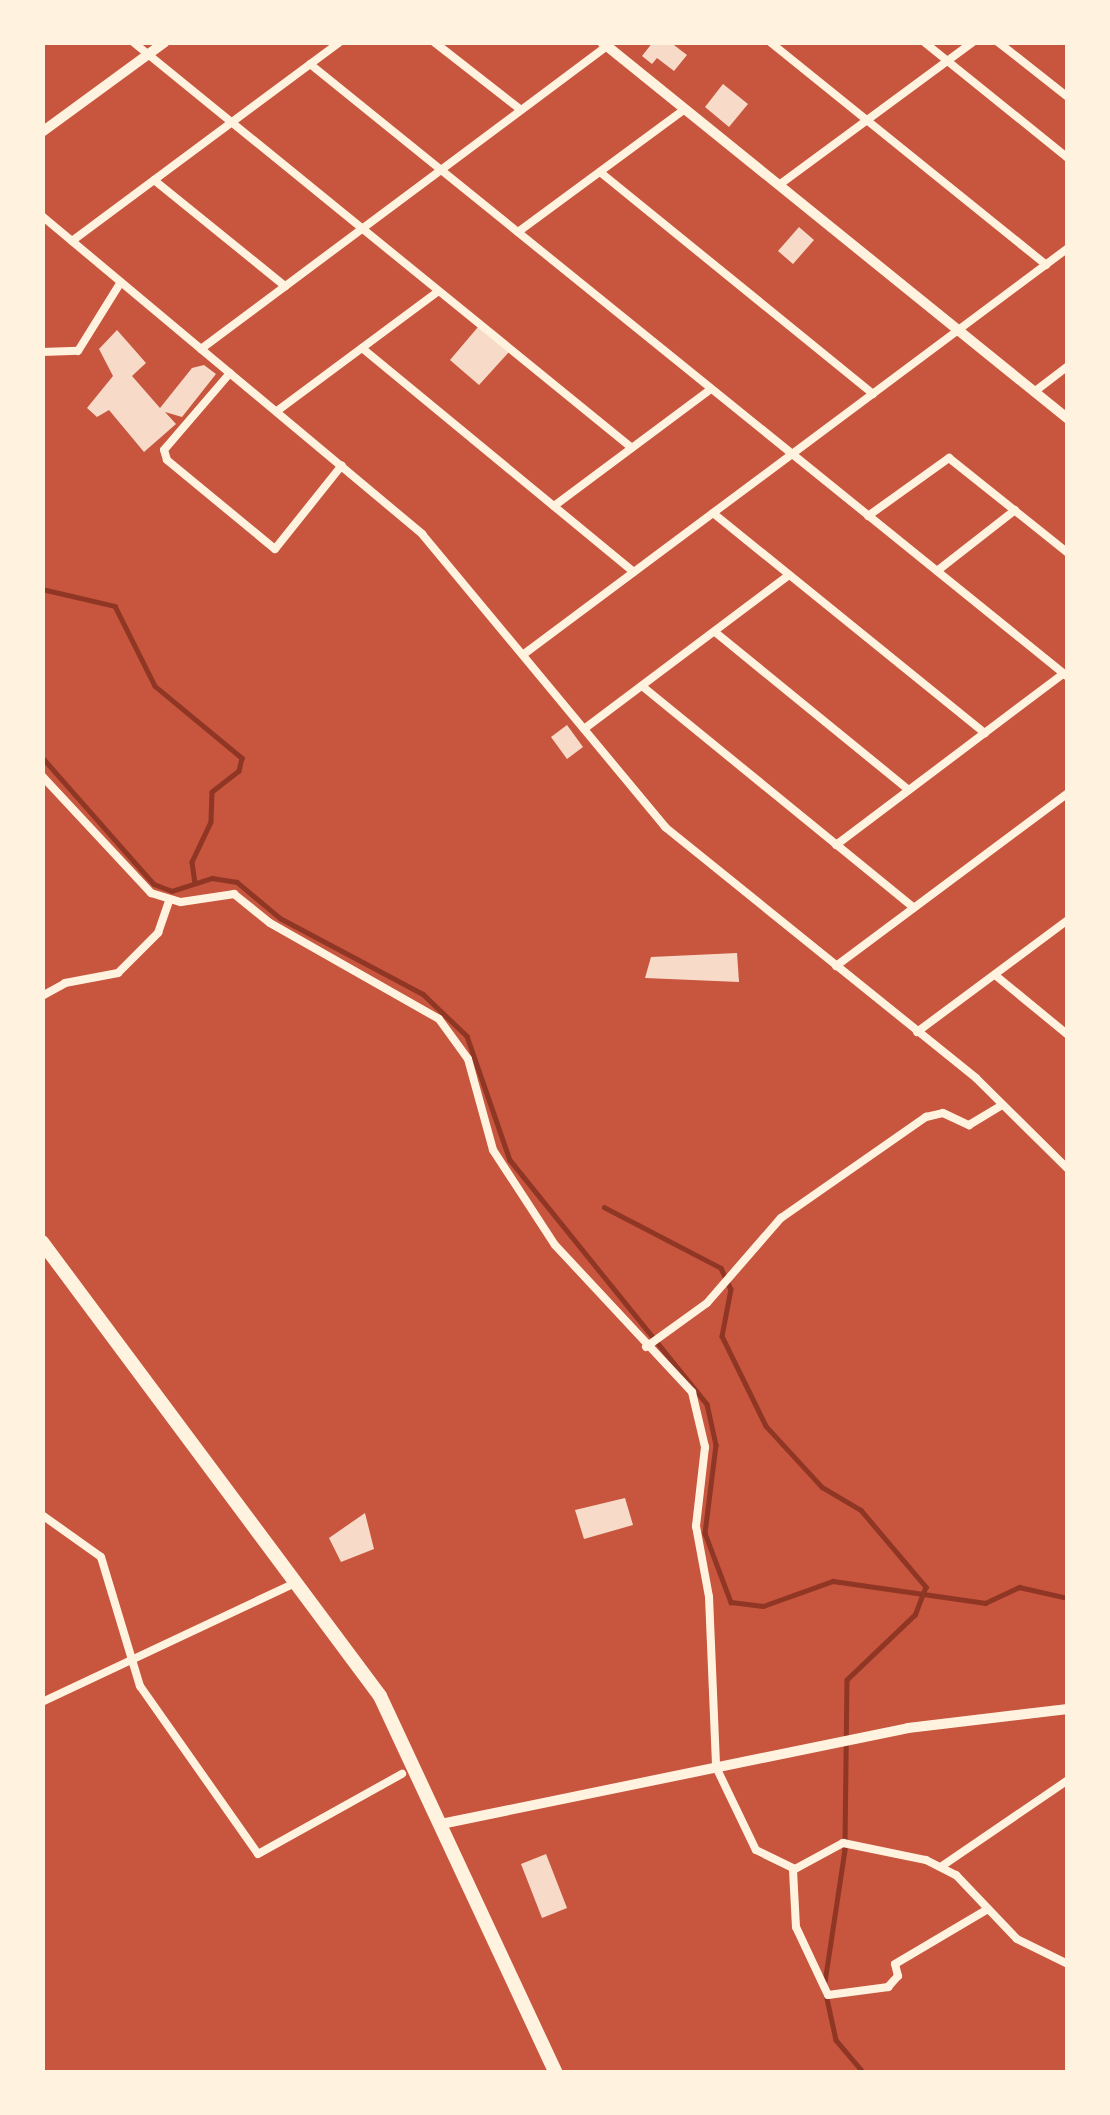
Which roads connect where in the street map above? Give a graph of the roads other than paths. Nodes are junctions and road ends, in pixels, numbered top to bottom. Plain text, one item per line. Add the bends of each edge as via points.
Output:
1 (133, 42) edge
2 (165, 42) edge
3 (340, 42) edge
4 (434, 42) edge
5 (770, 42) edge
6 (925, 42) edge
7 (973, 42) edge
8 (998, 42) edge
9 (605, 44) edge
10 (148, 55) junction
11 (947, 61) junction
12 (310, 64) junction
13 (1068, 98) edge
14 (685, 109) junction
15 (521, 110) junction
16 (867, 120) junction
17 (229, 125) junction
18 (42, 132) edge
19 (1068, 158) edge
20 (441, 170) junction
21 (600, 172) junction
22 (154, 181) junction
23 (779, 185) junction
24 (42, 216) edge
25 (360, 230) junction
26 (518, 232) junction
27 (72, 241) junction
28 (1068, 248) edge
29 (1046, 265) junction
30 (121, 282) junction
31 (285, 286) junction
32 (437, 292) junction
33 (958, 330) junction
34 (362, 348) junction
35 (201, 349) junction
36 (42, 352) edge
37 (1068, 366) edge
38 (230, 373) junction
39 (711, 389) junction
40 (1034, 392) junction
41 (873, 394) junction
42 (277, 411) junction
43 (1068, 419) edge
44 (632, 448) junction
45 (792, 454) junction
46 (342, 465) junction
47 (554, 506) junction
48 (1015, 510) junction
49 (713, 513) junction
50 (868, 515) junction
51 (1068, 553) edge
52 (937, 571) junction
53 (634, 572) junction
54 (789, 575) junction
55 (714, 632) junction
56 (524, 654) junction
57 (1066, 676) edge
58 (642, 686) junction
59 (584, 729) junction
60 (985, 733) junction
61 (42, 776) edge
62 (909, 790) junction
63 (1067, 796) edge
64 (836, 845) junction
65 (170, 901) junction
66 (914, 908) junction
67 (1068, 920) edge
68 (836, 967) junction
69 (994, 975) junction
70 (42, 996) edge
71 (917, 1032) junction
72 (1068, 1035) edge
73 (1002, 1105) junction
74 (1068, 1169) edge
75 (42, 1242) edge
76 (646, 1347) junction
77 (42, 1515) edge
78 (296, 1582) junction
79 (133, 1663) junction
80 (42, 1702) edge
81 (1068, 1709) edge
82 (716, 1767) junction
83 (402, 1774) dead end
84 (1068, 1780) edge
85 (441, 1824) junction
86 (942, 1867) junction
87 (792, 1869) junction
88 (988, 1910) junction
89 (1068, 1964) edge
90 (556, 2073) edge

1 - 10 street
2 - 10 street
3 - 12 street
4 - 15 street
5 - 16 street
6 - 11 street
7 - 11 street
8 - 13 street
9 - 14 street
9 - 15 street
10 - 17 street
10 - 18 street
11 - 16 street
11 - 19 street
12 - 17 street
12 - 20 street
14 - 21 street
14 - 23 street
15 - 20 street
16 - 23 street
16 - 29 street
17 - 22 street
17 - 25 street
20 - 25 street
20 - 26 street
21 - 26 street
21 - 41 street
22 - 27 street
22 - 31 street
23 - 33 street
24 - 27 street
25 - 31 street
25 - 32 street
26 - 39 street
27 - 30 street
28 - 29 street
29 - 33 street
30 - 35 street
30 - 36 street via 80,350
31 - 35 street
32 - 34 street
32 - 44 street
33 - 40 street
33 - 41 street
34 - 42 street
34 - 47 street
35 - 38 street
37 - 40 street
38 - 42 street
38 - 46 street via 164,450 166,460 275,549
39 - 44 street
39 - 45 street
40 - 43 street
41 - 45 street
42 - 46 street
44 - 47 street
45 - 49 street
45 - 50 street
46 - 56 street via 444,556
47 - 53 street
48 - 50 street via 949,458
48 - 51 street
48 - 52 street
49 - 53 street
49 - 54 street
50 - 52 street
52 - 57 street
53 - 56 street
54 - 55 street
54 - 60 street
55 - 58 street
55 - 62 street
56 - 59 street
57 - 60 street
58 - 59 street
58 - 64 street
59 - 68 street via 665,827
60 - 62 street
61 - 65 street via 142,886
62 - 64 street
63 - 66 street
64 - 66 street
65 - 70 street via 153,940 118,973
65 - 76 street via 234,894 270,923 439,1019 468,1059 498,1157 566,1261
66 - 68 street
67 - 69 street
68 - 71 street
69 - 71 street
69 - 72 street
71 - 73 street
73 - 74 street
73 - 76 street via 969,1125 943,1113 926,1117 787,1213 706,1303
75 - 78 highway
76 - 82 street via 687,1386 702,1419 696,1526 710,1597
77 - 79 street via 101,1557
78 - 79 street
78 - 85 highway via 380,1696
79 - 80 street
79 - 83 street via 164,1728 258,1854
81 - 82 street via 929,1724
82 - 85 street
82 - 87 street via 756,1850
84 - 86 street
85 - 90 highway
86 - 87 street via 851,1843
86 - 88 street
87 - 88 street via 796,1927 828,1995 888,1987 898,1976 895,1964
88 - 89 street via 1017,1939

